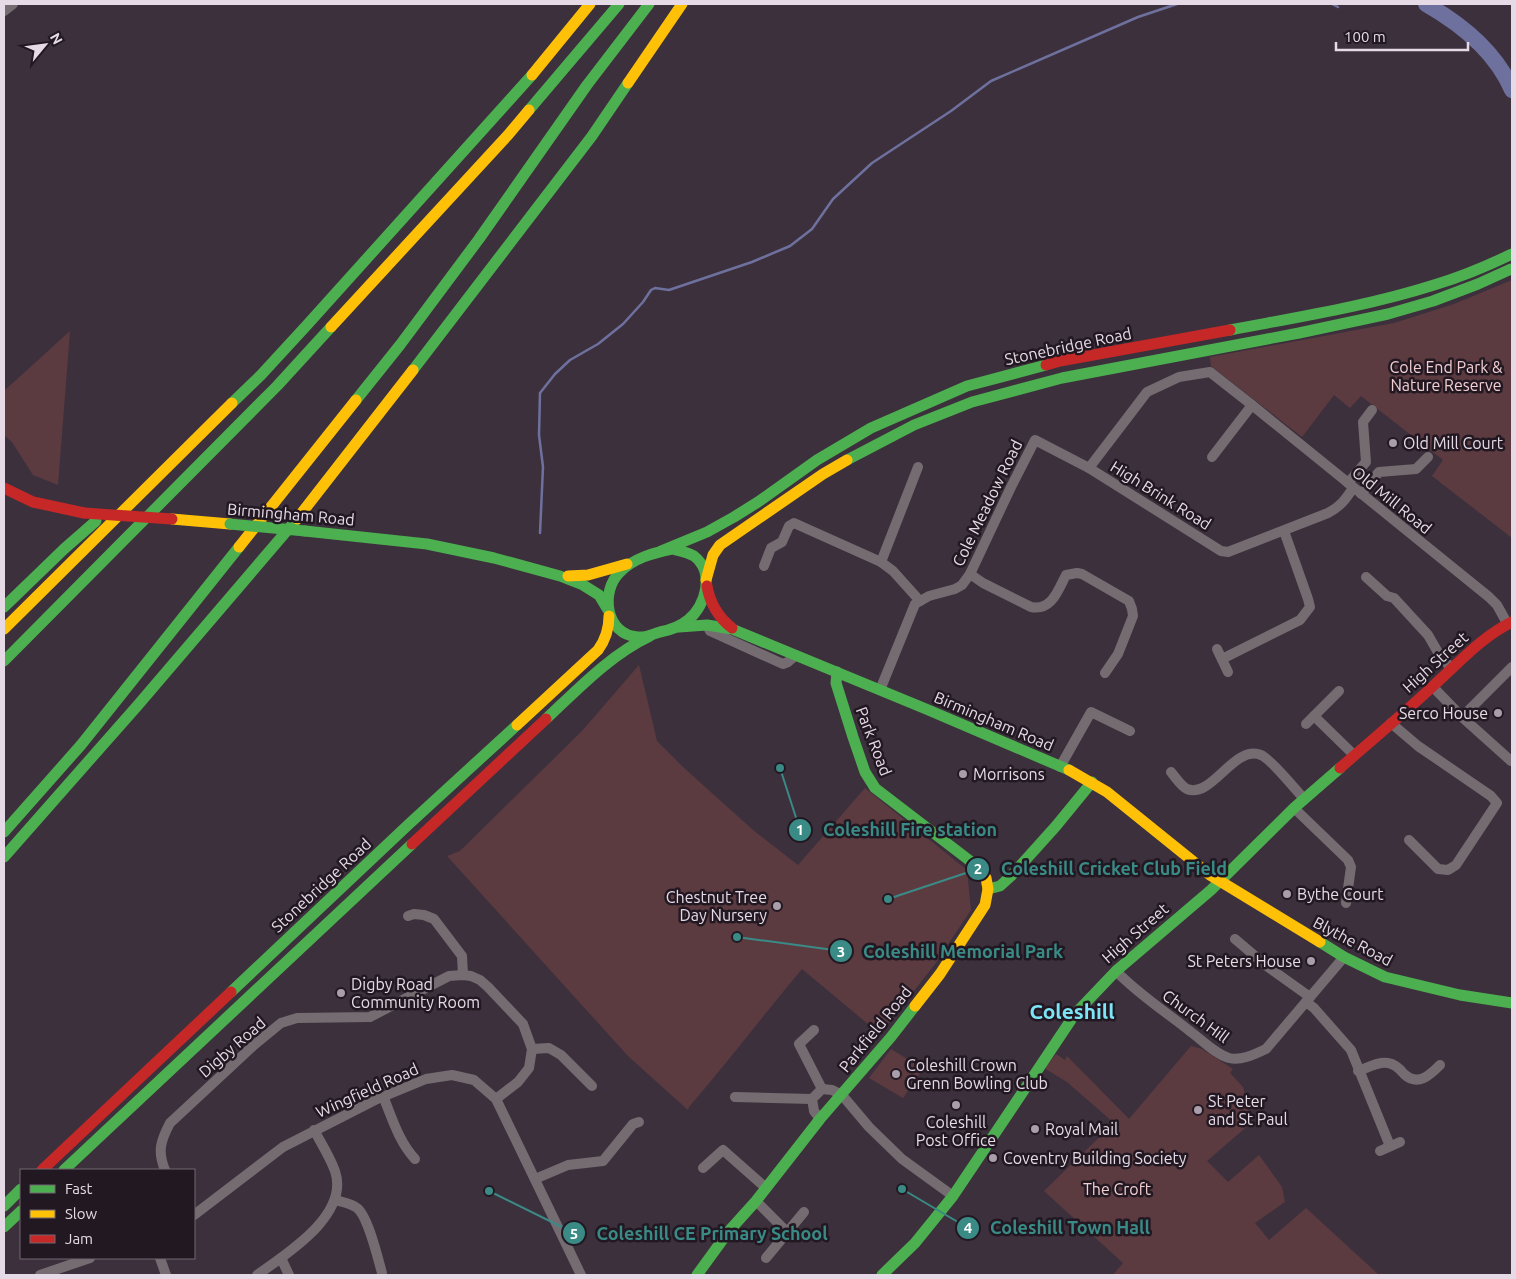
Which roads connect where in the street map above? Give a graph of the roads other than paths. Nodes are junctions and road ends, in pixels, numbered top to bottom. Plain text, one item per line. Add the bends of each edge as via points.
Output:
1 (13, 4) edge
2 (590, 4) edge
3 (619, 4) edge
4 (639, 4) edge
5 (649, 4) edge
6 (682, 4) edge
7 (4, 11) edge
8 (587, 86) junction
9 (1512, 254) edge
10 (1512, 268) edge
11 (261, 375) junction
12 (1252, 405) junction
13 (1372, 410) dead end
14 (1212, 457) dead end
15 (1428, 457) dead end
16 (918, 467) dead end
17 (1089, 468) junction
18 (4, 488) edge
19 (1354, 488) junction
20 (4, 495) edge
21 (17, 496) junction
22 (1284, 531) junction
23 (661, 551) junction
24 (631, 562) junction
25 (881, 562) junction
26 (764, 566) dead end
27 (970, 574) junction
28 (560, 576) junction
29 (1366, 577) dead end
30 (706, 582) junction
31 (920, 601) junction
32 (4, 607) edge
33 (609, 613) junction
34 (1510, 622) edge
35 (707, 625) junction
36 (678, 627) junction
37 (4, 629) edge
38 (732, 629) junction
39 (650, 636) junction
40 (1217, 649) dead end
41 (796, 655) junction
42 (1222, 659) junction
43 (4, 661) edge
44 (1512, 667) edge
45 (1452, 668) junction
46 (836, 672) junction
47 (1228, 672) dead end
48 (1105, 674) dead end
49 (1432, 687) junction
50 (880, 690) junction
51 (1339, 691) dead end
52 (1314, 716) junction
53 (1462, 716) junction
54 (1391, 723) junction
55 (1306, 724) dead end
56 (1130, 731) dead end
57 (1354, 755) junction
58 (1511, 760) edge
59 (1060, 767) junction
60 (1171, 772) dead end
61 (1092, 782) junction
62 (1304, 799) junction
63 (1294, 808) junction
64 (4, 832) edge
65 (1410, 840) dead end
66 (4, 857) edge
67 (1220, 882) junction
68 (988, 890) junction
69 (1346, 902) dead end
70 (408, 916) dead end
71 (1235, 939) dead end
72 (1344, 957) junction
73 (1116, 971) junction
74 (463, 975) junction
75 (1308, 1000) junction
76 (1512, 1004) edge
77 (814, 1030) dead end
78 (532, 1049) junction
79 (1440, 1065) dead end
80 (1358, 1071) junction
81 (592, 1086) dead end
82 (822, 1089) junction
83 (842, 1095) junction
84 (383, 1096) junction
85 (735, 1097) dead end
86 (812, 1099) junction
87 (496, 1100) junction
88 (820, 1119) junction
89 (639, 1122) dead end
90 (314, 1130) junction
91 (1400, 1142) dead end
92 (1390, 1146) junction
93 (1380, 1150) dead end
94 (415, 1159) dead end
95 (703, 1168) dead end
96 (43, 1169) edge
97 (65, 1169) edge
98 (165, 1169) edge
99 (535, 1179) junction
100 (766, 1188) junction
101 (20, 1191) edge
102 (953, 1196) junction
103 (335, 1200) junction
104 (756, 1200) junction
105 (4, 1206) edge
106 (20, 1212) edge
107 (804, 1212) dead end
108 (195, 1214) edge
109 (4, 1227) edge
110 (787, 1232) junction
111 (281, 1258) junction
112 (766, 1258) dead end
113 (87, 1259) edge
114 (160, 1259) edge
115 (382, 1273) dead end
116 (40, 1275) edge
117 (166, 1275) edge
118 (257, 1275) edge
119 (290, 1275) edge
120 (581, 1275) edge
121 (697, 1275) edge
122 (882, 1275) edge

1 - 7 street
2 - 11 main road via 533,74
3 - 43 main road via 508,135 290,373
4 - 8 main road
5 - 8 main road
6 - 66 main road via 592,136 298,518
8 - 64 main road via 400,345 81,744
9 - 23 main road, Stonebridge Road via 1435,285 1382,300 1060,361 967,386 871,428 817,460 734,517
10 - 30 main road, Stonebridge Road via 1469,288 1388,314 1062,378 963,405 914,425 823,474 720,545 713,555
11 - 32 main road via 64,549
11 - 37 main road
12 - 14 street
12 - 17 street, High Brink Road via 1210,372 1179,377 1147,392
12 - 19 street, Old Mill Road
13 - 19 street via 1363,422 1366,462
15 - 19 street via 1416,469 1379,472
16 - 25 street
17 - 22 street, High Brink Road via 1221,550 1228,552
17 - 27 street, Cole Meadow Road via 1036,440
18 - 21 main road, Birmingham Road
19 - 22 street, High Brink Road via 1337,509
19 - 34 street, Old Mill Road via 1490,597
20 - 21 main road, Birmingham Road
21 - 28 main road, Birmingham Road, bridge via 40,505 84,513 427,544
22 - 42 street via 1310,608 1300,620
23 - 24 main road
23 - 30 main road via 688,552 702,567
24 - 28 main road, Birmingham Road via 588,575
24 - 33 main road via 611,584 607,598
25 - 26 street via 794,523 789,526 782,542 771,548
25 - 31 street
27 - 31 street, Cole Meadow Road via 962,585
27 - 48 street via 1037,608 1050,604 1070,573 1082,574 1129,601 1134,616 1118,654 1109,661
28 - 33 main road, Birmingham Road via 594,592
29 - 45 street via 1386,596 1394,598 1428,635
30 - 36 main road via 697,610
30 - 38 main road, Birmingham Road via 710,604
31 - 50 street via 911,614
33 - 39 main road via 617,628 627,635
33 - 96 main road, Stonebridge Road via 607,636 594,654
34 - 45 main road, High Street via 1488,636
35 - 36 main road, Birmingham Road
35 - 38 main road, Birmingham Road
35 - 41 street via 710,631 782,664
36 - 39 main road
38 - 41 main road, Birmingham Road
39 - 97 main road, Stonebridge Road via 620,652 578,690
40 - 42 street
41 - 46 main road, Birmingham Road
42 - 47 street
44 - 53 street
45 - 49 main road, High Street
46 - 50 main road, Birmingham Road
46 - 68 main road, Park Road via 836,683 853,737 874,788 978,866 986,878
49 - 53 street
49 - 54 main road, High Street
50 - 59 main road, Birmingham Road
51 - 52 street
52 - 55 street
52 - 57 street
53 - 58 street
54 - 57 main road, High Street
54 - 65 street via 1497,803 1456,865 1448,870 1438,869
56 - 59 street via 1091,712
57 - 62 main road, High Street
59 - 61 main road, Birmingham Road
60 - 62 street via 1187,789 1194,790 1205,786 1245,754 1255,753 1265,757
61 - 67 main road, Birmingham Road
61 - 68 main road via 1000,886
62 - 63 main road, High Street
63 - 67 main road, High Street
63 - 69 street via 1348,860 1351,867
67 - 72 main road, Blythe Road
67 - 73 main road, High Street
68 - 83 main road, Parkfield Road via 985,905 940,974
70 - 74 street via 434,918 462,956
71 - 75 street
72 - 75 street, Church Hill
72 - 76 main road, Blythe Road via 1385,977
73 - 75 street, Church Hill via 1157,1006 1229,1058 1238,1059 1266,1049
73 - 102 main road, High Street via 1075,1014
74 - 78 street via 480,980 518,1018
74 - 98 street, Digby Road via 449,976 370,1018 297,1018 281,1023 170,1123 162,1137 160,1152
75 - 80 street via 1351,1050
77 - 82 street via 799,1044
78 - 81 street via 549,1048 562,1055
78 - 87 street via 529,1068
79 - 80 street via 1428,1077 1418,1080 1388,1063
80 - 92 street
82 - 83 street
82 - 86 street
83 - 88 main road, Parkfield Road
83 - 102 street via 902,1159
84 - 87 street, Wingfield Road via 426,1079 452,1075 474,1080
84 - 90 street, Wingfield Road
84 - 94 street via 406,1150
85 - 86 street
86 - 88 street via 814,1111
87 - 99 street, Wingfield Road
88 - 100 main road, Parkfield Road
89 - 99 street via 603,1161 568,1164
90 - 103 street via 335,1171
90 - 108 street, Wingfield Road via 283,1147
91 - 92 street
92 - 93 street
95 - 100 street via 722,1150
99 - 120 street, Wingfield Road
100 - 104 main road, Parkfield Road
101 - 105 main road
102 - 122 main road, High Street via 915,1243
103 - 111 street via 318,1226
103 - 115 street via 357,1208 364,1216
104 - 110 street
104 - 121 main road, Parkfield Road
106 - 109 main road
107 - 110 street
110 - 112 street
111 - 118 street
111 - 119 street
113 - 116 street
114 - 117 street

